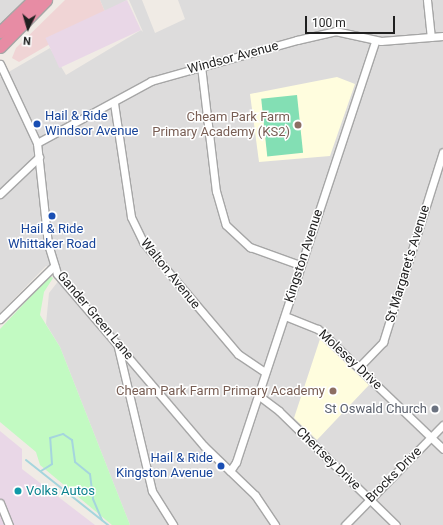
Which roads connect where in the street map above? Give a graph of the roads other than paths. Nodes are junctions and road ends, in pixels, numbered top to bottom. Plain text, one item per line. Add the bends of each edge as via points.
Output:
1 (32, 0) edge
2 (46, 0) edge
3 (427, 0) edge
4 (0, 32) edge
5 (443, 36) edge
6 (431, 37) junction
7 (375, 40) junction
8 (0, 47) edge
9 (0, 64) edge
10 (201, 66) junction
11 (114, 103) junction
12 (37, 143) junction
13 (443, 152) edge
14 (40, 157) junction
15 (0, 194) edge
16 (300, 265) junction
17 (54, 266) junction
18 (285, 316) junction
19 (0, 319) edge
20 (117, 343) junction
21 (131, 359) junction
22 (119, 365) junction
23 (359, 367) junction
24 (265, 372) junction
25 (258, 396) junction
26 (443, 425) edge
27 (431, 438) junction
28 (443, 449) edge
29 (230, 471) junction
30 (370, 500) junction
31 (0, 503) edge
32 (9, 525) edge
33 (173, 525) edge
34 (275, 525) edge
35 (345, 525) edge
36 (396, 525) edge

1 - 4 highway
2 - 8 highway
3 - 6 street
5 - 6 street, Windsor Avenue
6 - 7 street, Windsor Avenue
7 - 10 street, Windsor Avenue via 335,31
7 - 16 street, Kingston Avenue
9 - 12 street, Gander Green Lane
10 - 11 street, Windsor Avenue via 151,81
10 - 16 street via 216,191 226,225 250,247
11 - 12 street, Windsor Avenue
11 - 24 street, Walton Avenue via 131,217 143,242 238,354
12 - 14 street, Gander Green Lane
13 - 23 street, St Margaret's Avenue via 383,342
14 - 15 street
14 - 17 street, Gander Green Lane via 48,244
16 - 18 street, Kingston Avenue
17 - 19 street
17 - 20 street, Gander Green Lane via 65,285
18 - 23 street, Molesey Drive via 318,329
18 - 24 street, Kingston Avenue
20 - 21 street, Gander Green Lane
20 - 22 street
21 - 22 street
21 - 29 street, Gander Green Lane via 204,446
22 - 33 street via 152,491
23 - 27 street, Molesey Drive
24 - 25 street, Kingston Avenue
25 - 29 street, Kingston Avenue
25 - 30 street, Chertsey Drive via 279,411
26 - 27 street, Brocks Drive
27 - 28 street, Molesey Drive
27 - 30 street, Brocks Drive
29 - 34 street, Gander Green Lane via 255,494
30 - 35 street, Brocks Drive
30 - 36 street, Chertsey Drive
31 - 32 street

